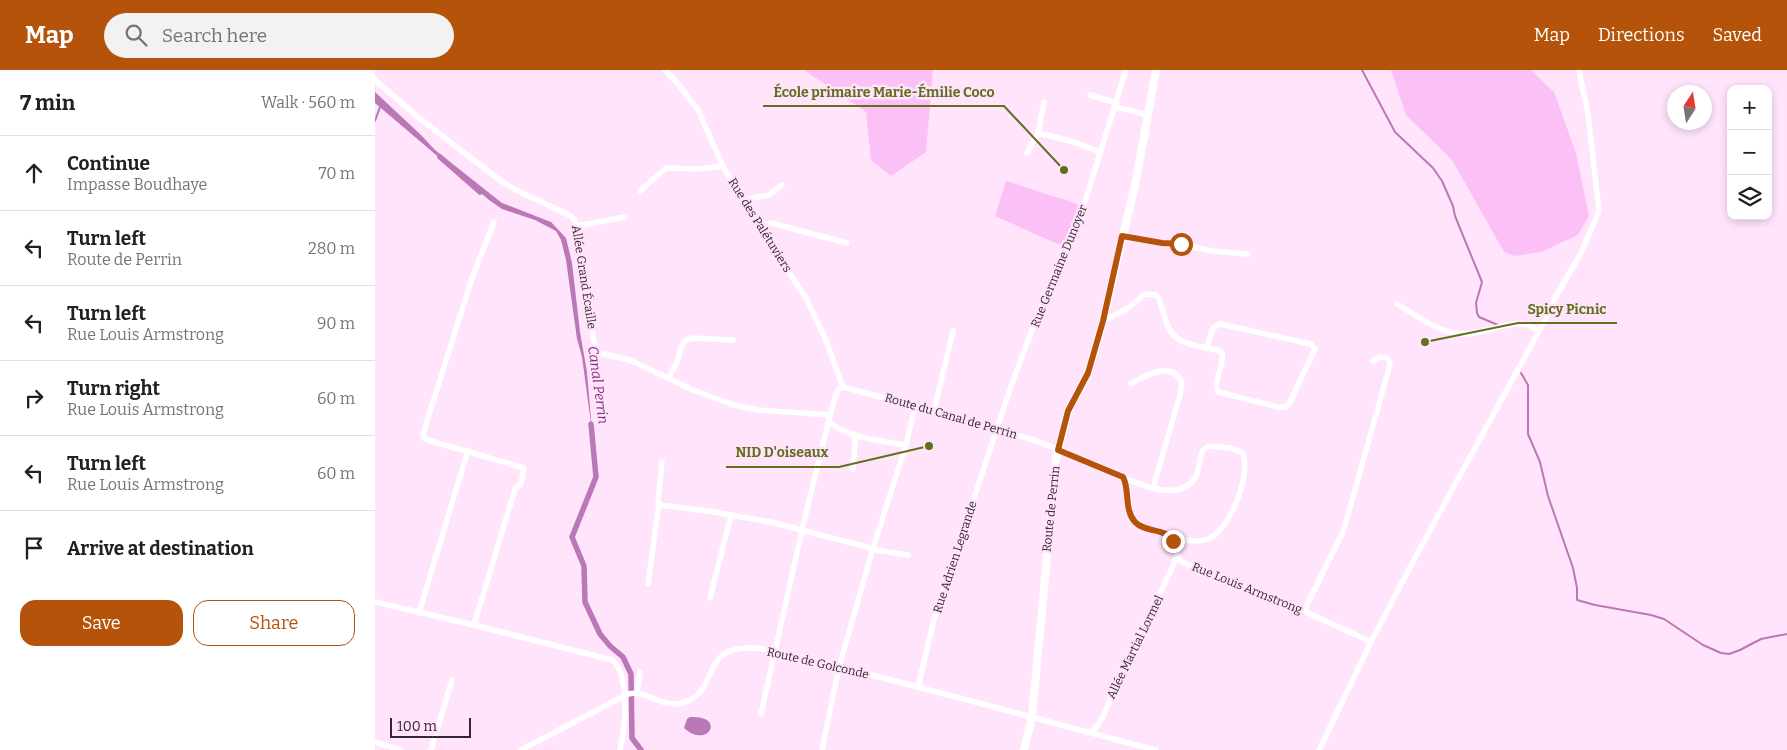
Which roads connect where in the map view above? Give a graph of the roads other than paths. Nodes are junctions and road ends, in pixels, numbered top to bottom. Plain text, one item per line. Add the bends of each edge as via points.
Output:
1 (665, 70) edge
2 (1126, 70) edge
3 (1156, 70) edge
4 (1579, 70) edge
5 (375, 80) edge
6 (1090, 94) dead end
7 (1044, 102) dead end
8 (1115, 105) junction
9 (1149, 115) junction
10 (1038, 133) junction
11 (1100, 152) junction
12 (1027, 153) dead end
13 (723, 166) junction
14 (782, 185) dead end
15 (640, 190) dead end
16 (747, 209) junction
17 (625, 217) dead end
18 (494, 222) dead end
19 (577, 226) junction
20 (761, 229) junction
21 (1122, 236) junction
22 (847, 243) dead end
23 (1249, 254) dead end
24 (1397, 304) dead end
25 (1103, 321) junction
26 (953, 331) dead end
27 (1538, 331) junction
28 (733, 340) dead end
29 (1207, 348) junction
30 (1373, 361) dead end
31 (669, 379) junction
32 (1131, 384) dead end
33 (843, 387) junction
34 (915, 406) junction
35 (934, 411) junction
36 (830, 418) junction
37 (997, 429) junction
38 (854, 434) junction
39 (906, 445) junction
40 (468, 450) junction
41 (1058, 450) junction
42 (662, 462) dead end
43 (853, 469) dead end
44 (1124, 478) junction
45 (1153, 488) junction
46 (659, 504) junction
47 (731, 515) junction
48 (803, 530) junction
49 (1173, 539) junction
50 (873, 548) junction
51 (907, 556) dead end
52 (1177, 556) junction
53 (648, 584) dead end
54 (710, 598) dead end
55 (375, 602) edge
56 (1305, 611) junction
57 (419, 613) junction
58 (474, 625) junction
59 (1371, 642) junction
60 (776, 651) junction
61 (839, 667) junction
62 (640, 672) dead end
63 (452, 680) dead end
64 (918, 686) junction
65 (637, 693) junction
66 (625, 695) junction
67 (761, 714) dead end
68 (1032, 717) junction
69 (1088, 732) junction
70 (375, 742) edge
71 (401, 750) edge
72 (431, 750) edge
73 (521, 750) edge
74 (620, 750) edge
75 (822, 750) edge
76 (1024, 750) edge
77 (1156, 750) edge
78 (1319, 750) edge

1 - 13 street, Rue des Palétuviers via 698,110
2 - 8 street, Rue Germaine Dunoyer
3 - 9 main road, Route de Perrin
4 - 27 street via 1588,114 1599,211 1581,253
5 - 19 street, Allée Grand Écaille via 485,170 514,189 571,216
6 - 8 street
7 - 10 street
8 - 9 street
8 - 11 street, Rue Germaine Dunoyer
9 - 21 main road, Route de Perrin
10 - 11 street
10 - 12 street
11 - 37 street, Rue Germaine Dunoyer via 1077,227 1052,277
13 - 15 street via 666,168
13 - 16 street, Rue des Palétuviers
14 - 16 street via 766,197 751,198
16 - 20 street, Rue des Palétuviers
17 - 19 street
18 - 40 street via 472,278 423,432 427,440
19 - 31 street, Allée Grand Écaille via 581,272 597,350 633,361
20 - 22 street via 771,223
20 - 33 street, Rue des Palétuviers via 806,298
21 - 23 street
21 - 25 main road, Route de Perrin
24 - 27 street via 1454,333 1481,333 1519,324 1530,325
25 - 29 street via 1127,309 1144,295 1154,294 1159,299 1171,333 1185,342
25 - 41 main road, Route de Perrin via 1088,373 1068,411
26 - 35 street
27 - 59 street
28 - 31 street via 686,340
29 - 29 street via 1223,354 1216,385 1219,392 1283,407 1290,402 1315,349 1311,344 1220,324 1213,328
30 - 56 street via 1387,358 1389,368 1344,528
31 - 36 street, Allée Grand Écaille via 747,409
32 - 45 street via 1163,370 1175,373 1182,383
33 - 34 street, Route du Canal de Perrin
33 - 36 street via 837,392
34 - 35 street, Route du Canal de Perrin
34 - 39 street
35 - 37 street, Route du Canal de Perrin
36 - 38 street via 836,427
36 - 48 street
37 - 41 street, Route du Canal de Perrin
37 - 64 street, Rue Adrien Legrande via 934,619
38 - 39 street
38 - 43 street
39 - 50 street
40 - 57 street
40 - 58 street via 525,469 521,484 515,488
41 - 44 street
41 - 68 main road, Route de Perrin
42 - 46 street
44 - 45 street
44 - 49 street via 1133,520 1143,528 1164,533
45 - 49 street via 1176,490 1191,483 1198,471 1203,449 1208,446 1238,450 1244,456 1239,495 1219,530 1206,540
46 - 47 street
46 - 53 street
47 - 48 street
47 - 54 street
48 - 50 street
48 - 60 street
49 - 52 street, Rue Louis Armstrong
50 - 51 street
50 - 61 street
52 - 56 street, Rue Louis Armstrong via 1184,563
52 - 69 street, Allée Martial Lormel via 1119,675 1101,721
55 - 57 street
56 - 59 street, Rue Louis Armstrong
57 - 58 street
58 - 66 street via 610,659 619,668
59 - 78 street
60 - 61 street, Route de Golconde
60 - 65 street, Route de Golconde via 747,648 729,652 719,659 699,694 685,702 671,704
60 - 67 street
61 - 64 street, Route de Golconde
61 - 75 street
62 - 65 street
63 - 72 street
64 - 68 street, Route de Golconde
65 - 66 street, Route de Golconde
66 - 73 street, Route de Golconde
66 - 74 street via 625,724
68 - 69 street, Route de Golconde
68 - 76 main road, Route de Perrin
69 - 77 street, Route de Golconde
70 - 71 street

